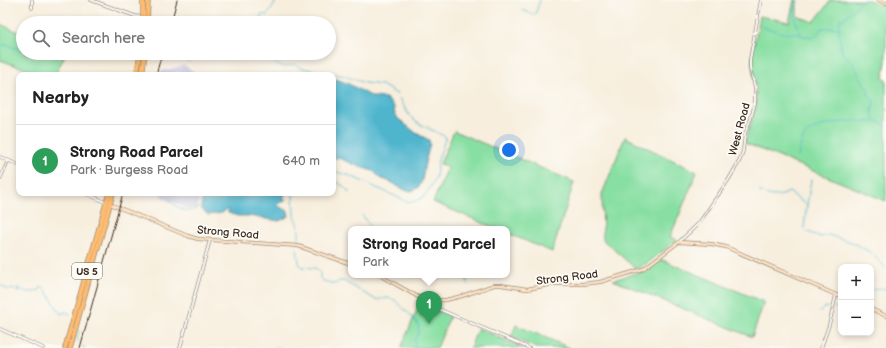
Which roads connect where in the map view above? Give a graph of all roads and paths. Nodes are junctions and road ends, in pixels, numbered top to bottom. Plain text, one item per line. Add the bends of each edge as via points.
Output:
1 (32, 0) edge
2 (92, 0) edge
3 (143, 0) edge
4 (148, 0) edge
5 (761, 0) edge
6 (878, 0) edge
7 (886, 3) edge
8 (32, 8) dead end
9 (135, 16) edge
10 (145, 16) edge
11 (145, 16) edge
12 (139, 60) edge
13 (144, 60) edge
14 (137, 72) edge
15 (142, 72) edge
16 (0, 157) edge
17 (8, 161) junction
18 (16, 164) edge
19 (0, 179) edge
20 (92, 196) edge
21 (109, 196) edge
22 (112, 196) edge
23 (108, 203) junction
24 (210, 240) junction
25 (679, 242) junction
26 (348, 263) edge
27 (384, 278) edge
28 (836, 295) joint
29 (430, 301) junction
30 (874, 310) edge
31 (886, 316) edge
32 (0, 329) edge
33 (43, 348) edge
34 (65, 348) edge
35 (70, 348) edge
36 (180, 348) edge
37 (529, 348) edge
38 (821, 348) edge

1 - 8 street
2 - 9 street
3 - 10 highway
4 - 11 highway
5 - 25 street, West Road via 750,60 755,103 745,133 742,155 699,224
6 - 7 street
12 - 14 highway
13 - 15 highway
16 - 17 street
17 - 18 street
17 - 19 street
20 - 23 street, Strong Road
21 - 23 highway, US 5
22 - 23 highway, US 5
23 - 24 street, Strong Road via 182,235
23 - 34 highway, US 5
23 - 35 highway, US 5
24 - 26 street, Strong Road via 298,246
24 - 36 street
25 - 28 street via 726,247
25 - 29 street, Strong Road via 643,269 600,282 554,284 527,289 494,285 457,297
27 - 29 street
28 - 38 street
29 - 37 street via 434,307
30 - 31 street
32 - 33 street

